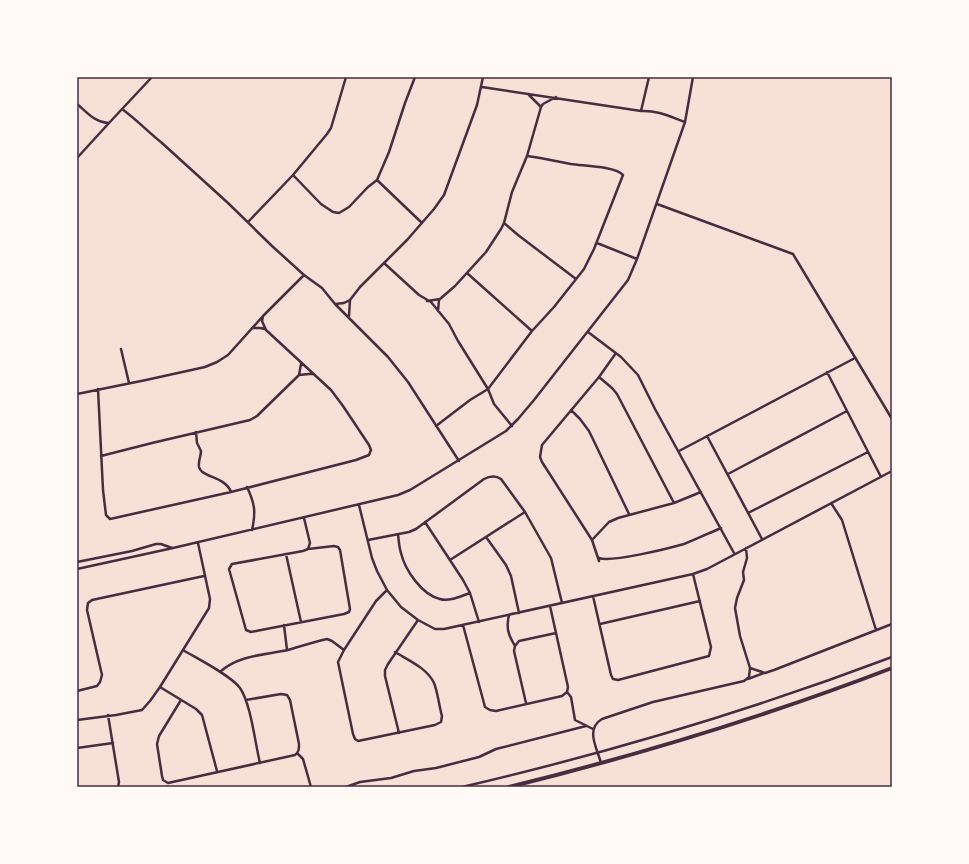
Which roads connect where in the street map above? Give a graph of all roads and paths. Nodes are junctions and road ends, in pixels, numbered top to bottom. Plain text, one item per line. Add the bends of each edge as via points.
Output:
1 (152, 77) edge
2 (346, 77) edge
3 (415, 77) edge
4 (484, 77) edge
5 (649, 77) edge
6 (693, 77) edge
7 (482, 87) junction
8 (529, 94) junction
9 (556, 97) junction
10 (77, 104) edge
11 (541, 107) junction
12 (122, 109) junction
13 (641, 111) junction
14 (109, 122) junction
15 (685, 122) junction
16 (527, 156) junction
17 (77, 158) edge
18 (293, 176) junction
19 (377, 180) junction
20 (657, 204) junction
21 (248, 222) junction
22 (422, 222) junction
23 (504, 223) junction
24 (597, 243) junction
25 (637, 259) junction
26 (384, 263) junction
27 (467, 273) junction
28 (304, 275) junction
29 (576, 279) junction
30 (440, 299) junction
31 (350, 300) junction
32 (427, 300) junction
33 (335, 304) junction
34 (438, 311) junction
35 (263, 316) junction
36 (349, 317) junction
37 (252, 329) junction
38 (266, 330) junction
39 (532, 331) junction
40 (588, 332) junction
41 (121, 349) dead end
42 (616, 353) junction
43 (855, 358) junction
44 (301, 363) junction
45 (827, 372) junction
46 (314, 374) junction
47 (299, 376) junction
48 (599, 377) junction
49 (130, 383) junction
50 (488, 388) junction
51 (98, 390) junction
52 (77, 394) edge
53 (571, 410) junction
54 (847, 411) junction
55 (892, 419) edge
56 (436, 426) junction
57 (512, 426) junction
58 (196, 432) junction
59 (707, 436) junction
60 (679, 451) junction
61 (868, 452) junction
62 (101, 456) junction
63 (459, 460) junction
64 (892, 471) edge
65 (728, 474) junction
66 (881, 477) junction
67 (247, 488) junction
68 (231, 492) junction
69 (701, 492) junction
70 (674, 503) junction
71 (831, 503) junction
72 (359, 505) junction
73 (525, 512) junction
74 (748, 513) junction
75 (629, 514) junction
76 (304, 518) junction
77 (425, 522) junction
78 (721, 528) junction
79 (252, 530) junction
80 (398, 535) junction
81 (486, 537) junction
82 (762, 539) junction
83 (368, 540) junction
84 (592, 540) junction
85 (198, 543) junction
86 (173, 548) junction
87 (746, 548) junction
88 (308, 549) junction
89 (286, 554) junction
90 (734, 554) junction
91 (102, 557) junction
92 (450, 560) junction
93 (77, 562) edge
94 (103, 563) junction
95 (77, 569) edge
96 (693, 574) junction
97 (205, 576) junction
98 (387, 590) junction
99 (470, 592) junction
100 (593, 596) junction
101 (700, 601) junction
102 (562, 603) junction
103 (550, 606) junction
104 (519, 613) junction
105 (509, 615) junction
106 (418, 620) junction
107 (301, 622) junction
108 (479, 622) junction
109 (600, 624) junction
110 (892, 624) edge
111 (284, 625) junction
112 (463, 625) junction
113 (876, 630) junction
114 (556, 633) junction
115 (515, 646) junction
116 (183, 650) junction
117 (288, 650) junction
118 (344, 650) junction
119 (395, 652) junction
120 (892, 657) edge
121 (750, 668) junction
122 (892, 668) edge
123 (220, 672) junction
124 (765, 673) junction
125 (747, 679) junction
126 (160, 687) junction
127 (77, 691) edge
128 (566, 692) junction
129 (181, 700) junction
130 (246, 700) junction
131 (526, 703) junction
132 (108, 715) junction
133 (77, 720) edge
134 (586, 726) junction
135 (593, 729) junction
136 (399, 733) junction
137 (113, 743) junction
138 (77, 748) edge
139 (598, 752) junction
140 (297, 753) junction
141 (260, 763) junction
142 (601, 763) junction
143 (217, 772) junction
144 (165, 782) junction
145 (118, 787) edge
146 (164, 787) edge
147 (310, 787) edge
148 (346, 787) edge
149 (462, 787) edge
150 (509, 787) edge

1 - 12 street
2 - 18 street via 331,128
3 - 19 street
4 - 7 street
5 - 13 street
6 - 15 street
7 - 8 street
7 - 22 street via 444,195
8 - 9 street
8 - 11 street
9 - 11 street
9 - 13 street
10 - 14 street via 96,120
11 - 16 street
12 - 14 street
12 - 21 street
13 - 15 street via 662,113
14 - 17 street
15 - 20 street
16 - 23 street via 512,192
16 - 24 street via 599,167 623,175
18 - 19 street via 333,212 349,207
18 - 21 street
19 - 22 street
20 - 25 street
20 - 43 street via 793,254
21 - 28 street
22 - 26 street
23 - 27 street via 486,252
23 - 29 street
24 - 25 street
24 - 29 street
25 - 40 street via 628,280
26 - 31 street
26 - 32 street
27 - 30 street
27 - 39 street
28 - 33 street via 322,288
28 - 35 street
29 - 39 street
30 - 32 street
30 - 34 street
31 - 33 street
31 - 36 street
32 - 34 street
33 - 36 street
34 - 50 street via 450,324 458,342
35 - 37 street
35 - 38 street via 262,321
36 - 56 street via 396,366
37 - 38 street
37 - 49 street via 218,362
38 - 44 street
39 - 50 street
40 - 42 street
40 - 57 street
41 - 49 street
42 - 48 street
42 - 60 street via 638,375
43 - 45 street
43 - 55 street
44 - 46 street
44 - 47 street
45 - 54 street
45 - 59 street
46 - 47 street
46 - 67 street via 331,390 364,436 371,450 369,455
47 - 58 street via 253,418 242,423
48 - 53 street
48 - 70 street via 617,394
49 - 51 street
50 - 56 street
50 - 57 street via 494,404
51 - 52 street
51 - 62 street
53 - 75 street via 590,431
53 - 84 street via 542,445 540,457
54 - 61 street
54 - 65 street
56 - 63 street
57 - 63 street
58 - 62 street
58 - 68 street via 197,443 202,450 200,470 226,483
59 - 60 street
59 - 65 street
60 - 69 street
61 - 66 street
61 - 74 street
62 - 68 street via 106,515 110,518
63 - 72 street via 410,490
64 - 66 street
65 - 74 street
66 - 71 street
67 - 68 street
67 - 79 street via 254,506
69 - 70 street
69 - 78 street
70 - 75 street
71 - 82 street
71 - 113 street via 842,520
72 - 76 street
72 - 83 street
73 - 77 street via 501,479 490,476
73 - 81 street
73 - 102 street via 551,558
74 - 82 street
75 - 84 street via 609,522
76 - 79 street
76 - 88 street via 310,543
77 - 80 street via 409,532
77 - 92 street
78 - 84 street via 683,544 616,559 599,558 599,561
78 - 90 street
79 - 85 street
80 - 83 street
80 - 99 street via 405,564 426,592 440,600 449,600
81 - 92 street
81 - 104 street via 511,576
82 - 87 street
83 - 98 street via 372,558
85 - 86 street
85 - 97 street
86 - 91 street via 156,544
86 - 94 street
87 - 90 street
87 - 121 street via 744,580 735,608
88 - 89 street
88 - 107 street via 338,547 350,609 347,613
89 - 107 street
89 - 111 street via 232,564 229,569 246,630 251,632
90 - 96 street
91 - 93 street
91 - 94 street
92 - 99 street
94 - 95 street
96 - 100 street
96 - 101 street
97 - 116 street via 210,599 209,608
97 - 127 street via 88,602 87,610 102,678 97,686
98 - 106 street via 401,607
98 - 118 street via 376,601
99 - 108 street
100 - 102 street
100 - 109 street
101 - 109 street
101 - 109 street via 711,647 709,656 618,680 611,675
102 - 103 street
103 - 104 street
103 - 114 street
104 - 105 street
105 - 108 street
105 - 115 street via 507,628
106 - 112 street via 435,629 444,630
106 - 119 street
107 - 111 street
108 - 112 street
110 - 113 street
111 - 117 street
112 - 131 street via 485,706 496,711
113 - 124 street
114 - 115 street via 519,642
114 - 128 street via 568,687
115 - 131 street
116 - 123 street
116 - 126 street
117 - 118 street via 327,639
117 - 123 street via 239,660
118 - 136 street via 338,662 355,739 363,741
119 - 136 street via 385,670 385,676
119 - 136 street via 430,676 442,716 441,722 435,725
120 - 139 street via 743,709
121 - 124 street
121 - 125 street
122 - 142 highway via 736,722
123 - 130 street via 240,688
124 - 125 street
125 - 135 street via 608,716 598,721
126 - 129 street
126 - 132 street via 142,710
128 - 131 street via 562,696
128 - 134 street via 571,697 575,720
129 - 143 street via 202,715
129 - 144 street via 159,736 162,776
130 - 140 street via 287,695 299,744
130 - 141 street
132 - 133 street
132 - 137 street
134 - 135 street
134 - 148 street via 496,749 480,757
135 - 139 street
137 - 138 street
137 - 145 street
139 - 142 street
139 - 149 street
140 - 141 street
140 - 147 street via 303,759
141 - 143 street
142 - 150 highway
143 - 144 street
144 - 146 street

